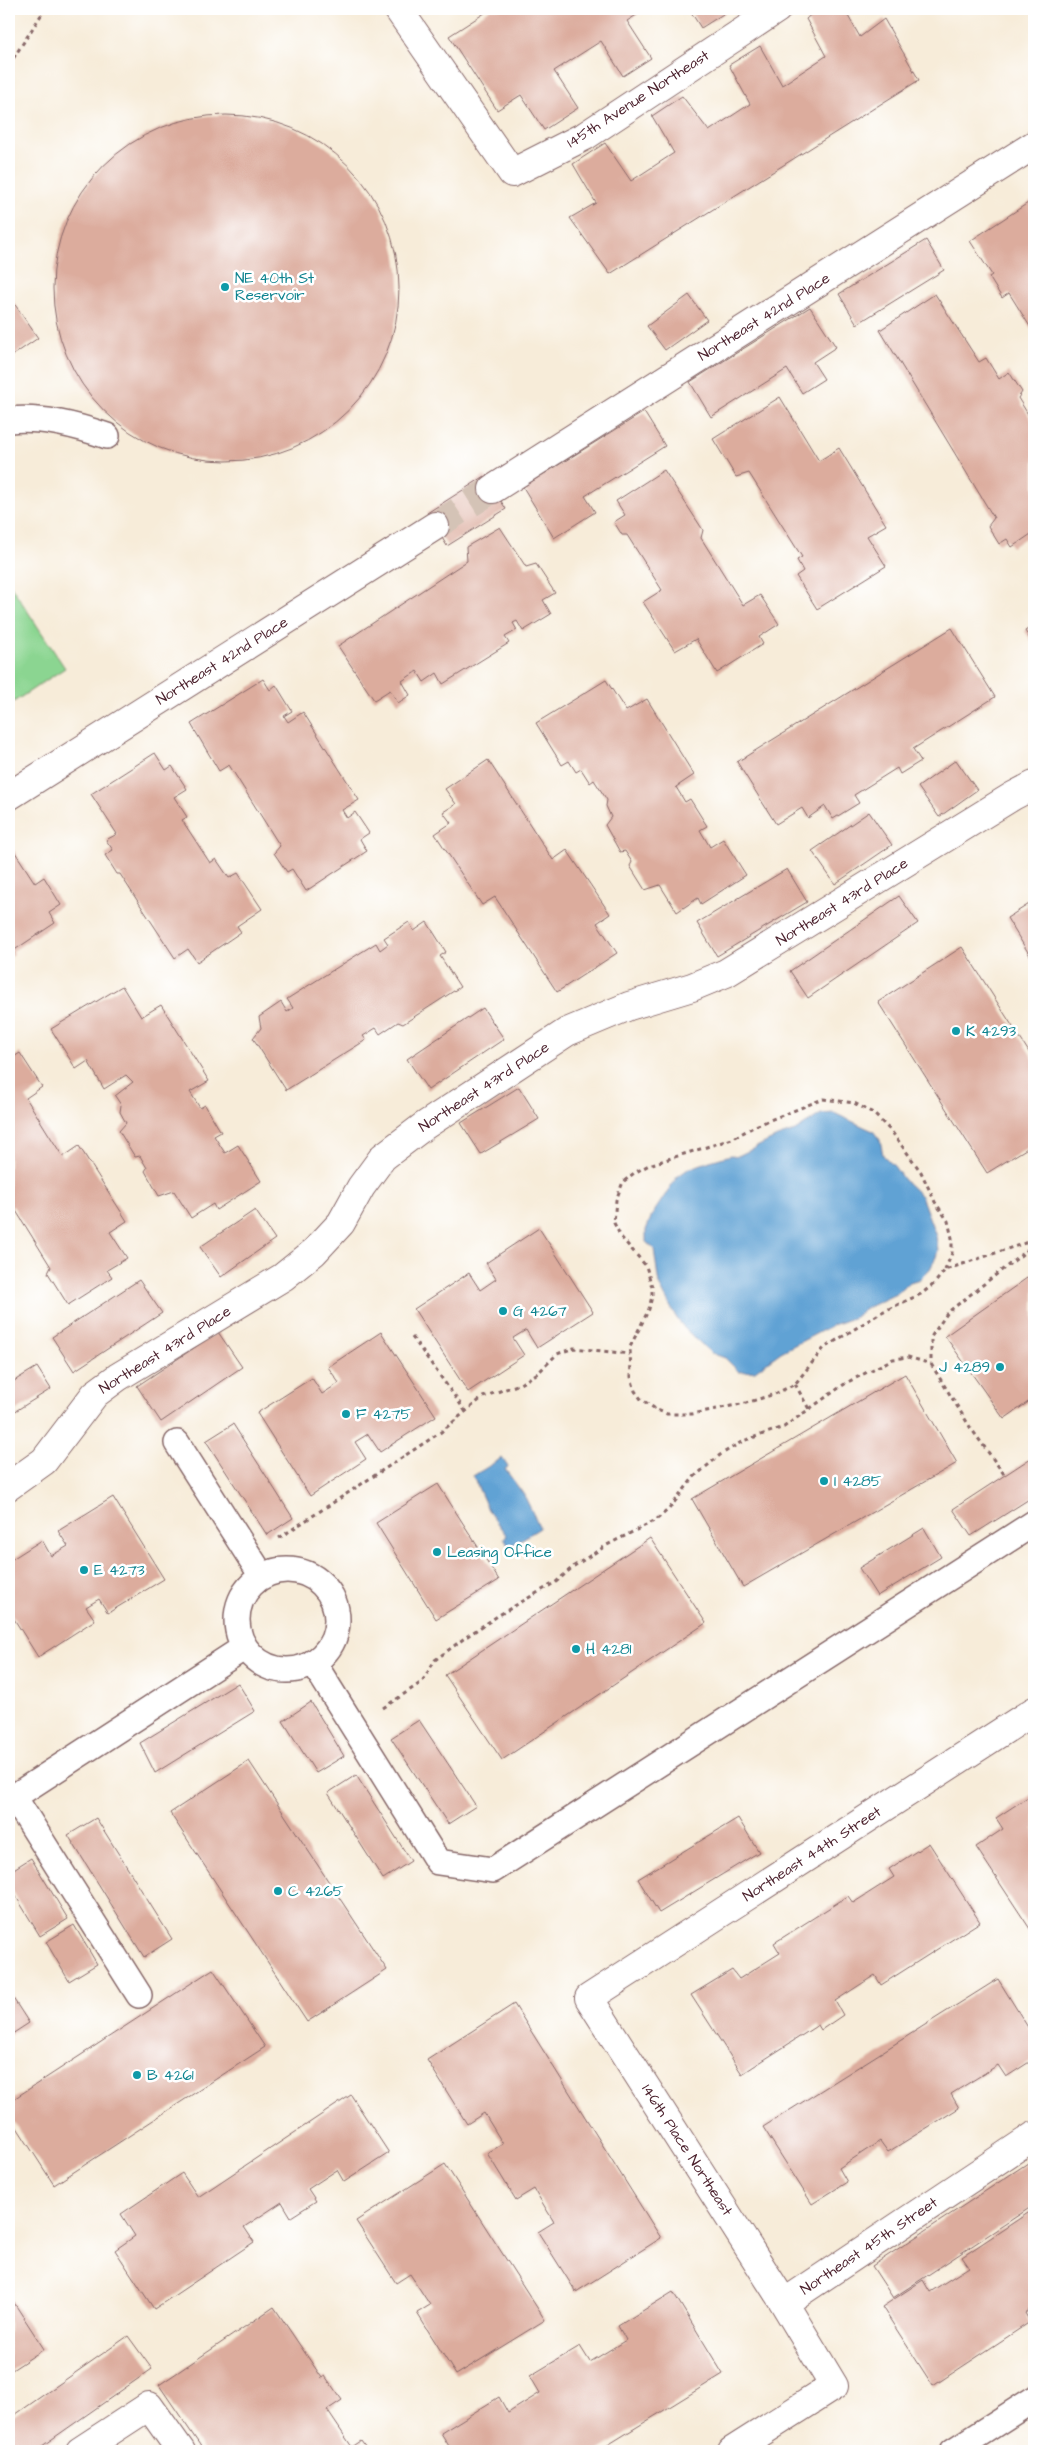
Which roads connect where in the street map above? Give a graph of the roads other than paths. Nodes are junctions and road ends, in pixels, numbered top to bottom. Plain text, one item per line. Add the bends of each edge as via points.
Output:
1 (398, 9) edge
2 (777, 9) edge
3 (1034, 145) edge
4 (9, 420) edge
5 (107, 436) dead end
6 (493, 489) tunnel mouth
7 (435, 526) tunnel mouth
8 (1034, 785) edge
9 (9, 796) edge
10 (177, 1443) dead end
11 (9, 1486) edge
12 (1034, 1523) edge
13 (256, 1567) junction
14 (245, 1647) junction
15 (313, 1662) junction
16 (1034, 1711) edge
17 (11, 1798) edge
18 (139, 1995) dead end
19 (589, 1998) joint
20 (1034, 2136) edge
21 (784, 2302) junction
22 (1034, 2399) edge
23 (80, 2451) edge
24 (181, 2451) edge
25 (732, 2451) edge
26 (953, 2451) edge

1 - 2 street, 145th Avenue Northeast via 512,173 585,136
3 - 6 street, Northeast 42nd Place
4 - 5 lane via 74,424
7 - 9 street, Northeast 42nd Place
8 - 11 street, Northeast 43rd Place via 726,973 629,1006 567,1032 424,1126 383,1157 341,1223 314,1252 283,1277 95,1394 44,1461
10 - 13 lane
12 - 15 lane via 494,1870 438,1862
13 - 14 lane via 239,1603 239,1636
13 - 15 lane via 306,1573 320,1582 330,1595 336,1610 337,1627 332,1642
14 - 15 lane via 259,1662 275,1669 292,1670
14 - 17 lane
16 - 19 street, Northeast 44th Street
17 - 18 lane
19 - 21 street, 146th Place Northeast
20 - 21 street, Northeast 45th Street
21 - 25 street, Northeast 45th Street via 834,2386
22 - 26 lane
23 - 24 street via 149,2406

